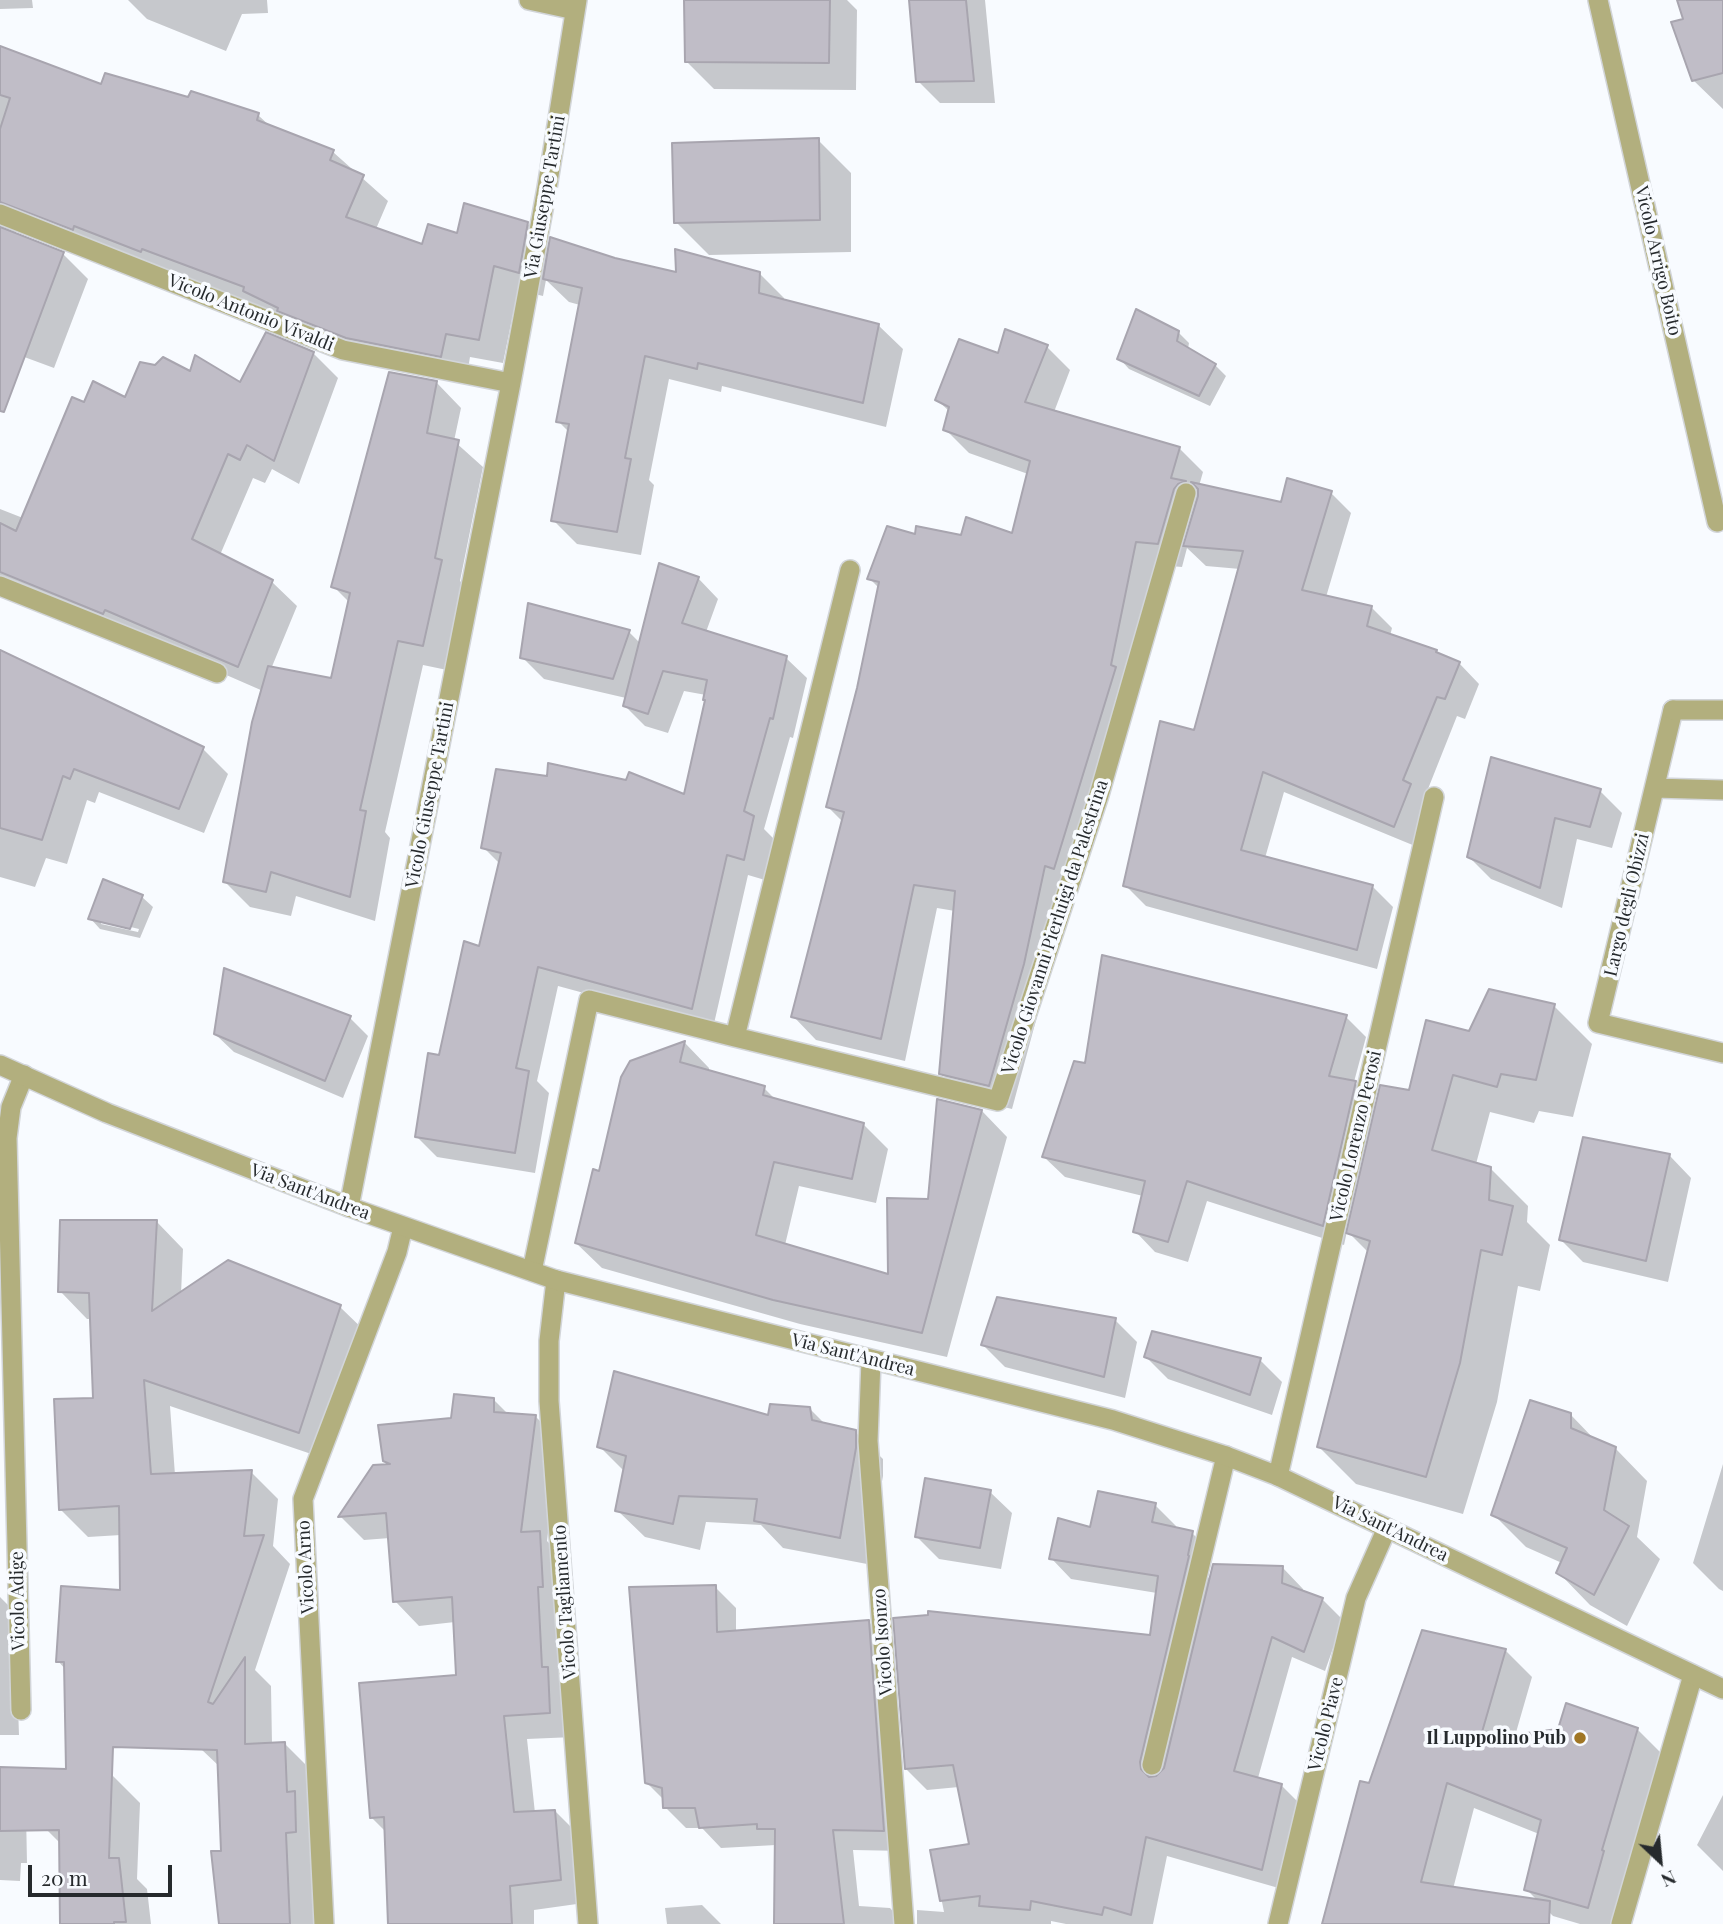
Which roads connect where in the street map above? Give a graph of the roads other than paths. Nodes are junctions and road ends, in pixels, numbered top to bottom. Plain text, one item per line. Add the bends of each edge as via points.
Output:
1 (529, 0) edge
2 (1598, 0) edge
3 (576, 5) edge
4 (0, 214) edge
5 (511, 383) junction
6 (1186, 493) dead end
7 (1717, 522) dead end
8 (850, 570) dead end
9 (0, 586) edge
10 (217, 673) dead end
11 (1723, 710) edge
12 (1655, 788) junction
13 (1723, 790) edge
14 (1434, 797) dead end
15 (735, 1037) junction
16 (1723, 1054) edge
17 (0, 1065) edge
18 (24, 1075) junction
19 (349, 1207) junction
20 (403, 1227) junction
21 (532, 1271) junction
22 (556, 1280) junction
23 (871, 1360) junction
24 (1226, 1456) junction
25 (1279, 1476) junction
26 (1387, 1528) junction
27 (1693, 1675) junction
28 (1723, 1689) edge
29 (21, 1710) dead end
30 (1152, 1765) dead end
31 (324, 1924) edge
32 (588, 1924) edge
33 (904, 1924) edge
34 (1278, 1924) edge
35 (1621, 1924) edge

1 - 3 street, Via Giuseppe Tartini
2 - 7 street, Vicolo Arrigo Boito
3 - 5 street, Via Giuseppe Tartini
4 - 5 street, Vicolo Antonio Vivaldi via 343,350
5 - 19 street, Vicolo Giuseppe Tartini
6 - 15 street, Vicolo Giovanni Pierluigi da Palestrina via 1099,795 998,1101
8 - 15 street
9 - 10 street
11 - 12 street, Largo degli Obizzi via 1673,710
12 - 13 street
12 - 16 street, Largo degli Obizzi via 1598,1023
14 - 25 street, Vicolo Lorenzo Perosi
15 - 21 street, Vicolo Giovanni Pierluigi da Palestrina via 589,1000
17 - 18 street, Via Sant'Andrea
18 - 19 street, Via Sant'Andrea via 107,1113
18 - 29 street, Vicolo Adige via 11,1107 7,1138
19 - 20 street, Via Sant'Andrea
20 - 21 street, Via Sant'Andrea
20 - 31 street, Vicolo Arno via 303,1499
21 - 22 street, Via Sant'Andrea
22 - 23 street, Via Sant'Andrea
22 - 32 street, Vicolo Tagliamento via 550,1401
23 - 24 street, Via Sant'Andrea via 1113,1420
23 - 33 street, Vicolo Isonzo via 868,1441
24 - 25 street, Via Sant'Andrea
24 - 30 street
25 - 26 street, Via Sant'Andrea
26 - 27 street, Via Sant'Andrea
26 - 34 street, Vicolo Piave via 1356,1598
27 - 28 street, Via Sant'Andrea
27 - 35 street

